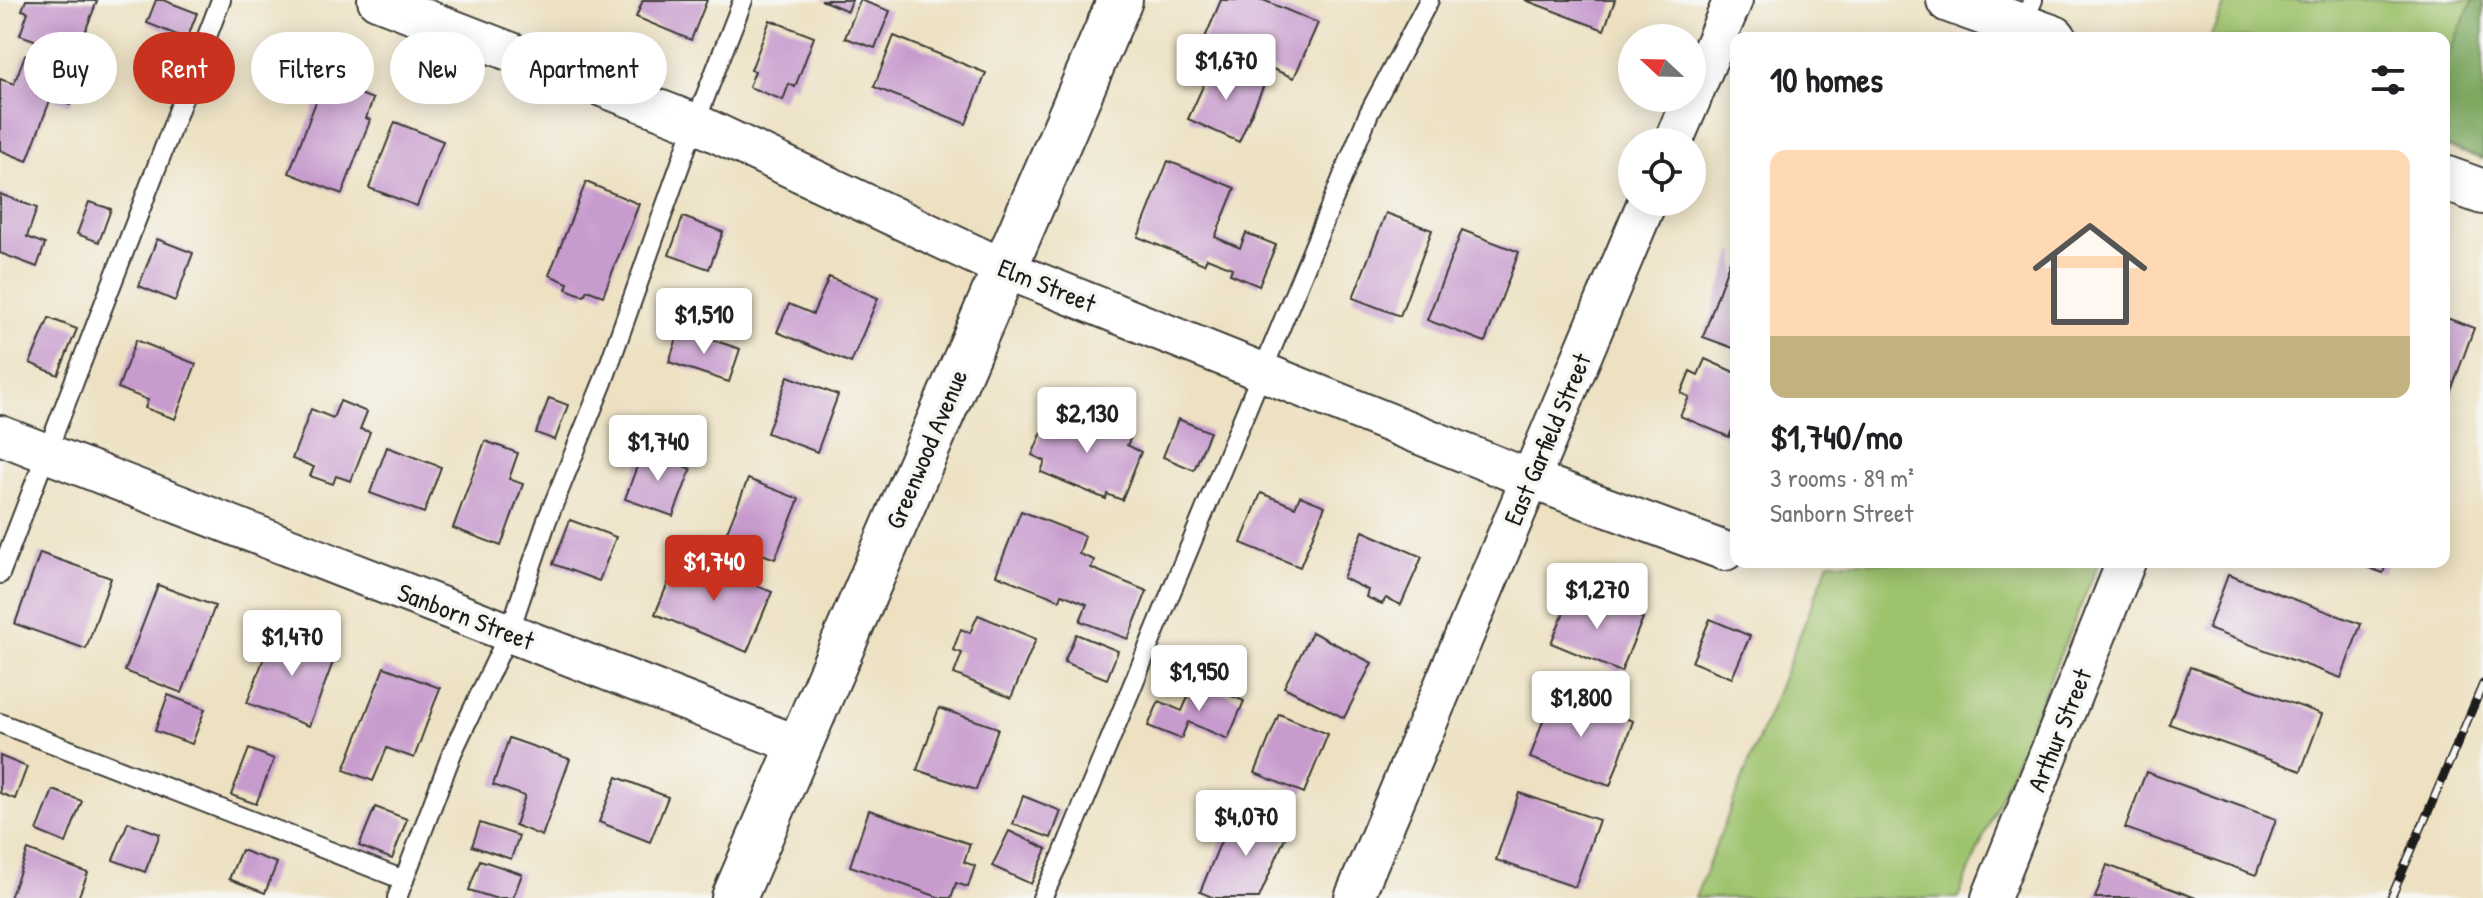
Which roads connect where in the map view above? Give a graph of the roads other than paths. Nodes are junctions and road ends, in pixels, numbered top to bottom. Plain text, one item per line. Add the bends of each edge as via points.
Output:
1 (221, 0) edge
2 (377, 0) edge
3 (743, 0) edge
4 (1120, 0) edge
5 (1429, 0) edge
6 (1733, 0) edge
7 (1949, 0) edge
8 (2036, 21) edge
9 (1706, 65) edge
10 (695, 123) junction
11 (2450, 180) edge
12 (2483, 192) edge
13 (1641, 216) edge
14 (1005, 269) junction
15 (1262, 372) junction
16 (0, 435) edge
17 (47, 453) junction
18 (1530, 479) junction
19 (1725, 551) dead end
20 (2124, 568) edge
21 (0, 574) edge
22 (509, 633) junction
23 (0, 723) edge
24 (798, 745) junction
25 (404, 880) junction
26 (397, 898) edge
27 (734, 898) edge
28 (1042, 898) edge
29 (1354, 898) edge
30 (1991, 898) edge

1 - 17 lane
2 - 10 street, Elm Street
3 - 10 lane
4 - 14 street, Greenwood Avenue
5 - 15 lane via 1369,113
6 - 9 street
7 - 8 street
10 - 14 street, Elm Street
10 - 22 lane
11 - 12 street
13 - 18 street, East Garfield Street
14 - 15 street, Elm Street
14 - 24 street, Greenwood Avenue
15 - 18 street, Elm Street
15 - 28 lane
16 - 17 street, Sanborn Street
17 - 21 lane
17 - 22 street, Sanborn Street
18 - 19 street, Elm Street
18 - 29 street, East Garfield Street
20 - 30 street, Arthur Street
22 - 24 street, Sanborn Street
22 - 25 lane via 452,753
23 - 25 lane
24 - 27 street, Greenwood Avenue
25 - 26 lane

